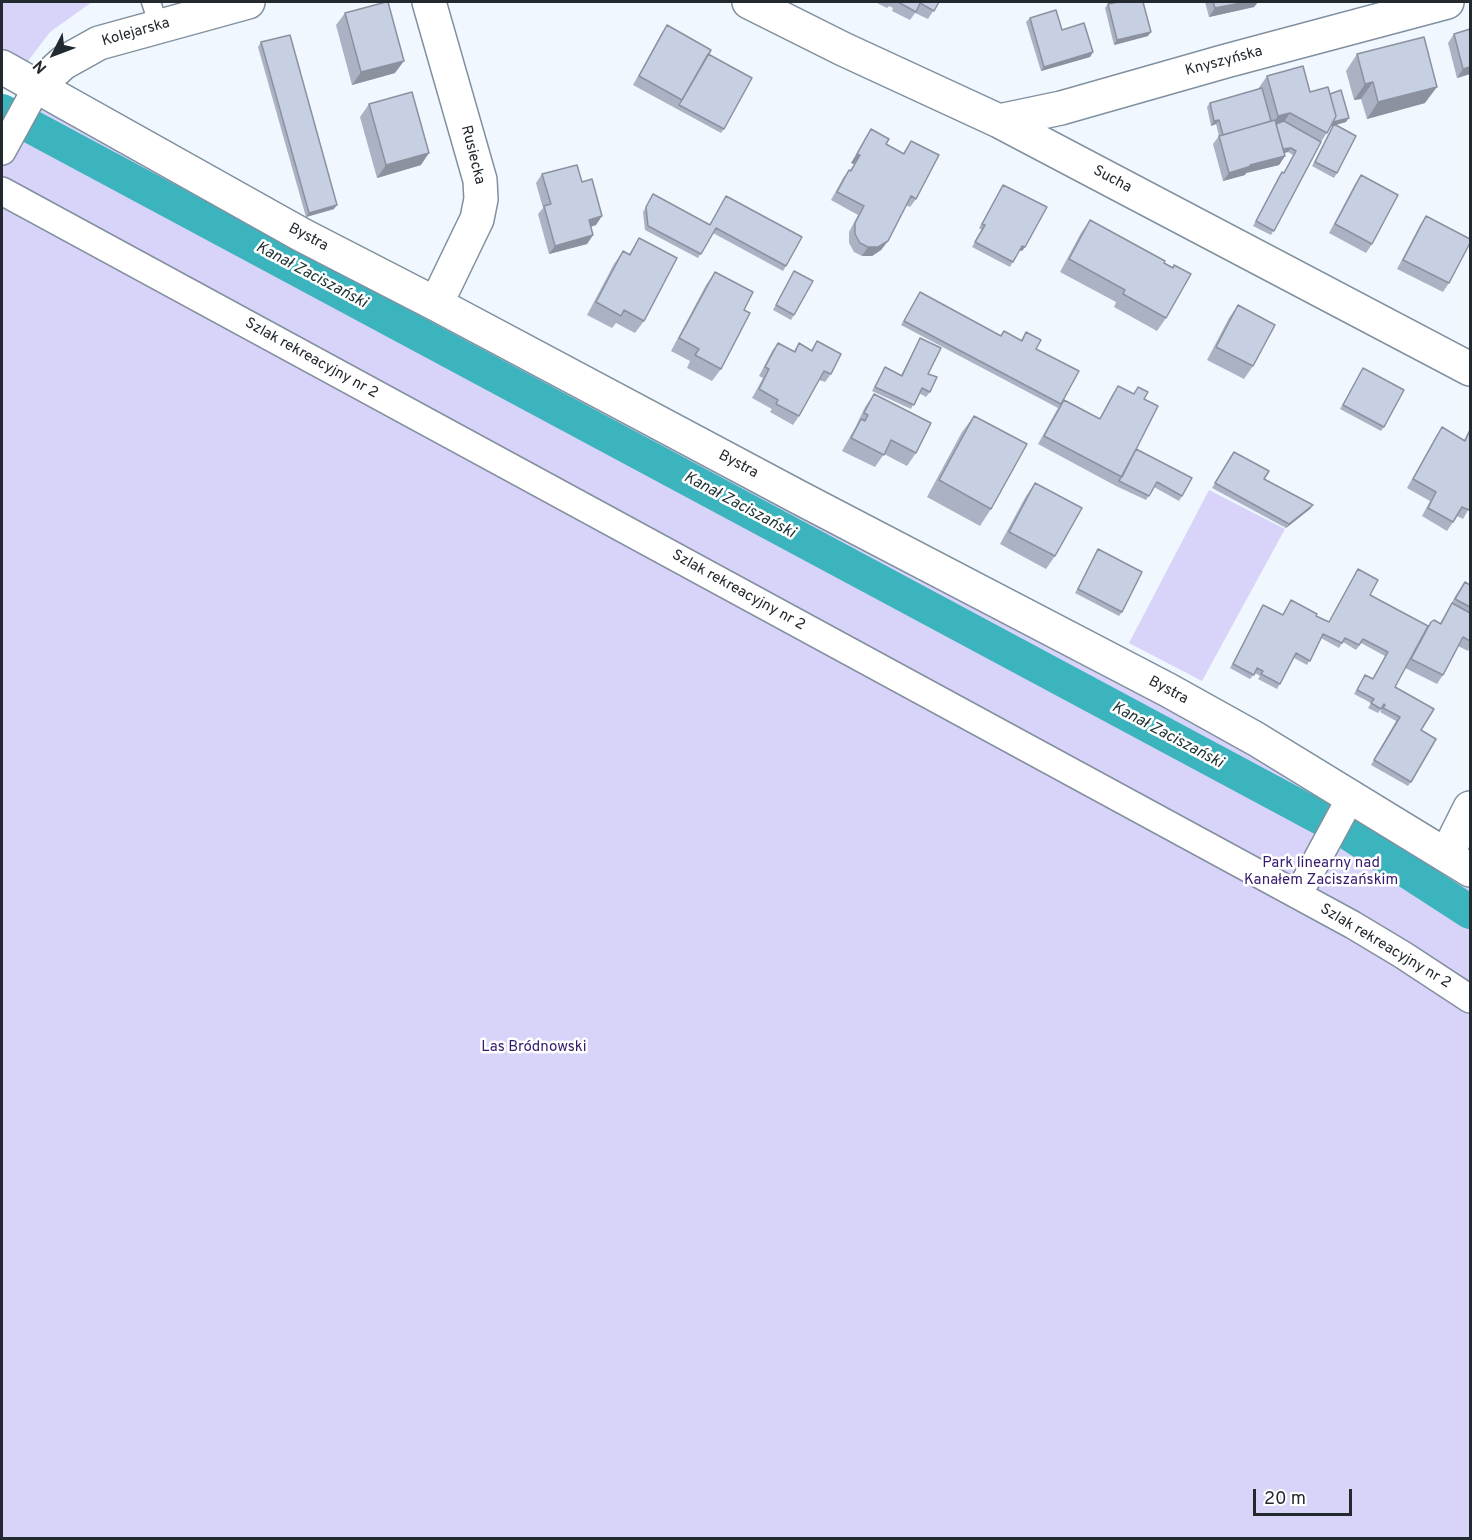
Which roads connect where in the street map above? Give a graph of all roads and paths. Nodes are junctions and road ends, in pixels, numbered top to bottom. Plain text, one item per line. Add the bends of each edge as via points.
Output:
1 (248, 2) edge
2 (429, 2) edge
3 (749, 2) edge
4 (1448, 2) edge
5 (155, 14) edge
6 (2, 67) edge
7 (32, 96) junction
8 (999, 121) junction
9 (5, 145) edge
10 (2, 191) edge
11 (436, 304) junction
12 (1470, 369) edge
13 (1346, 805) junction
14 (1470, 808) edge
15 (1459, 862) edge
16 (1298, 895) junction
17 (1470, 999) edge

1 - 5 street, Kolejarska
2 - 11 street, Rusiecka via 480,180 481,199 477,219
3 - 8 street, Sucha
4 - 8 street, Knyszyńska via 1060,108
5 - 7 street, Kolejarska via 63,63
6 - 7 street, Bystra
7 - 9 street
7 - 11 street, Bystra
8 - 12 street, Sucha
10 - 16 street, Szlak rekreacyjny nr 2
11 - 13 street, Bystra via 1168,690 1256,739
13 - 15 street, Bystra
13 - 16 street
14 - 15 street
16 - 17 street, Szlak rekreacyjny nr 2 via 1380,940

